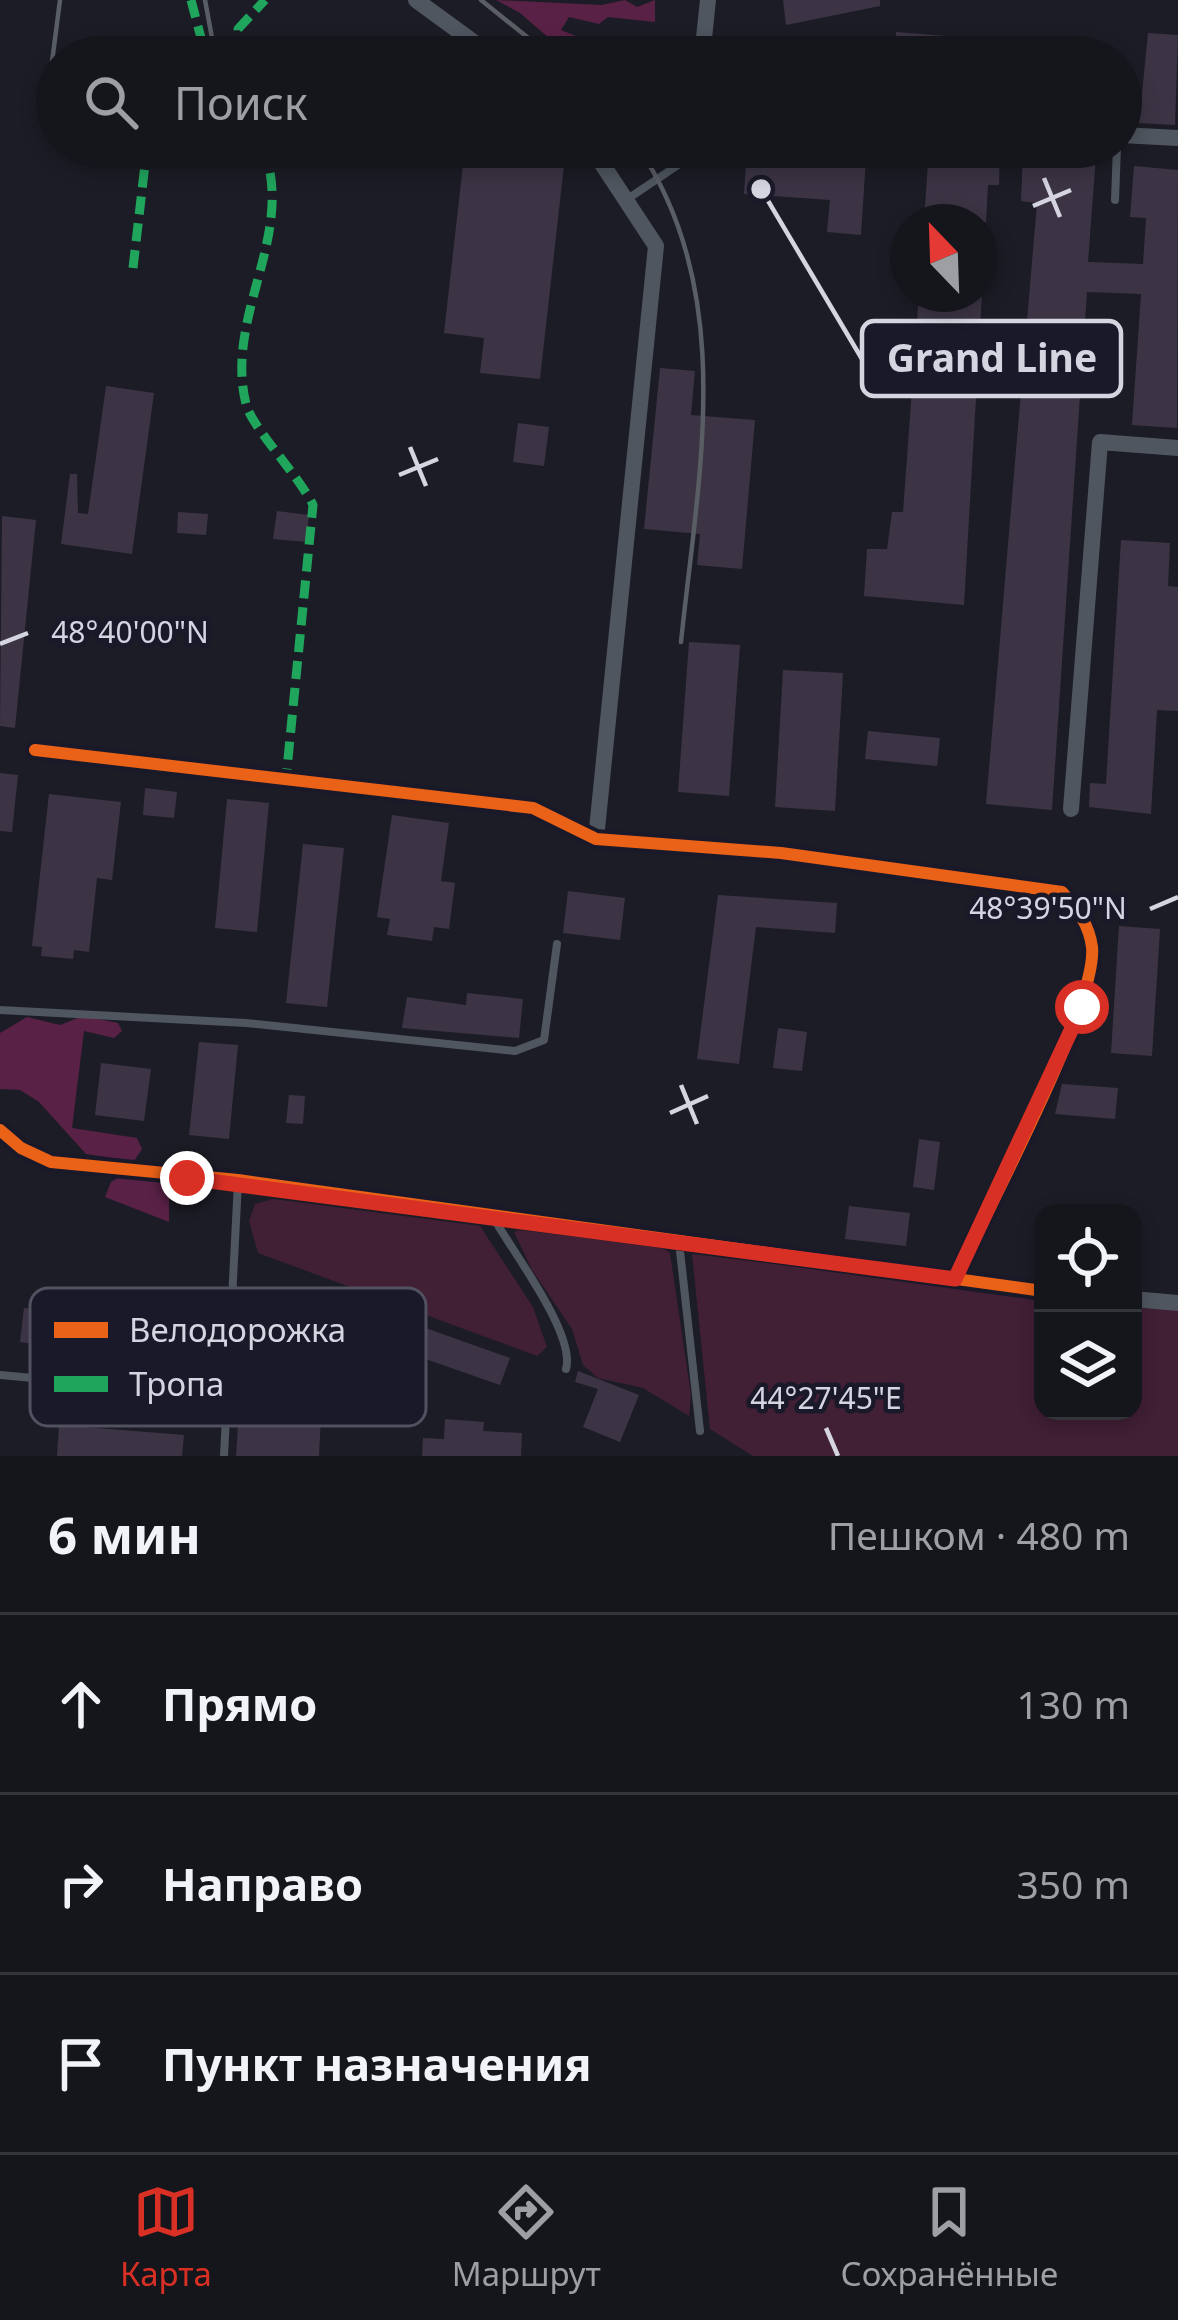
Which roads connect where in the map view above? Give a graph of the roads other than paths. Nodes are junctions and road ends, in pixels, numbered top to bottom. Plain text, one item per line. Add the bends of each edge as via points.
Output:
1 (416, 0) edge
2 (708, 0) edge
3 (465, 36) edge
4 (704, 36) edge
5 (1142, 136) edge
6 (1178, 138) edge
7 (607, 168) edge
8 (675, 168) edge
9 (1116, 168) edge
10 (629, 198) junction
11 (1115, 200) dead end
12 (1178, 448) edge
13 (35, 750) dead end
14 (1071, 809) dead end
15 (596, 839) junction
16 (556, 944) dead end
17 (0, 1010) edge
18 (0, 1130) edge
19 (238, 1180) junction
20 (493, 1217) junction
21 (679, 1242) junction
22 (955, 1279) junction
23 (233, 1288) edge
24 (1034, 1290) edge
25 (1142, 1300) edge
26 (1178, 1303) edge
27 (566, 1369) dead end
28 (0, 1375) edge
29 (30, 1378) edge
30 (226, 1426) edge
31 (700, 1431) dead end
32 (224, 1456) edge

1 - 3 street
2 - 4 street
5 - 6 street
7 - 10 street
8 - 10 lane
9 - 11 lane
10 - 15 street via 656,245 653,309
12 - 14 street via 1100,442
13 - 15 street via 533,808
15 - 22 street via 781,853 1062,892 1082,914 1092,950 1082,1007
16 - 17 lane via 544,1040 515,1051 246,1023
18 - 19 street via 51,1162
19 - 20 street
19 - 23 lane
20 - 21 street
20 - 27 lane via 560,1329
21 - 22 street
21 - 31 lane
22 - 24 street
25 - 26 street
28 - 29 lane
30 - 32 lane

